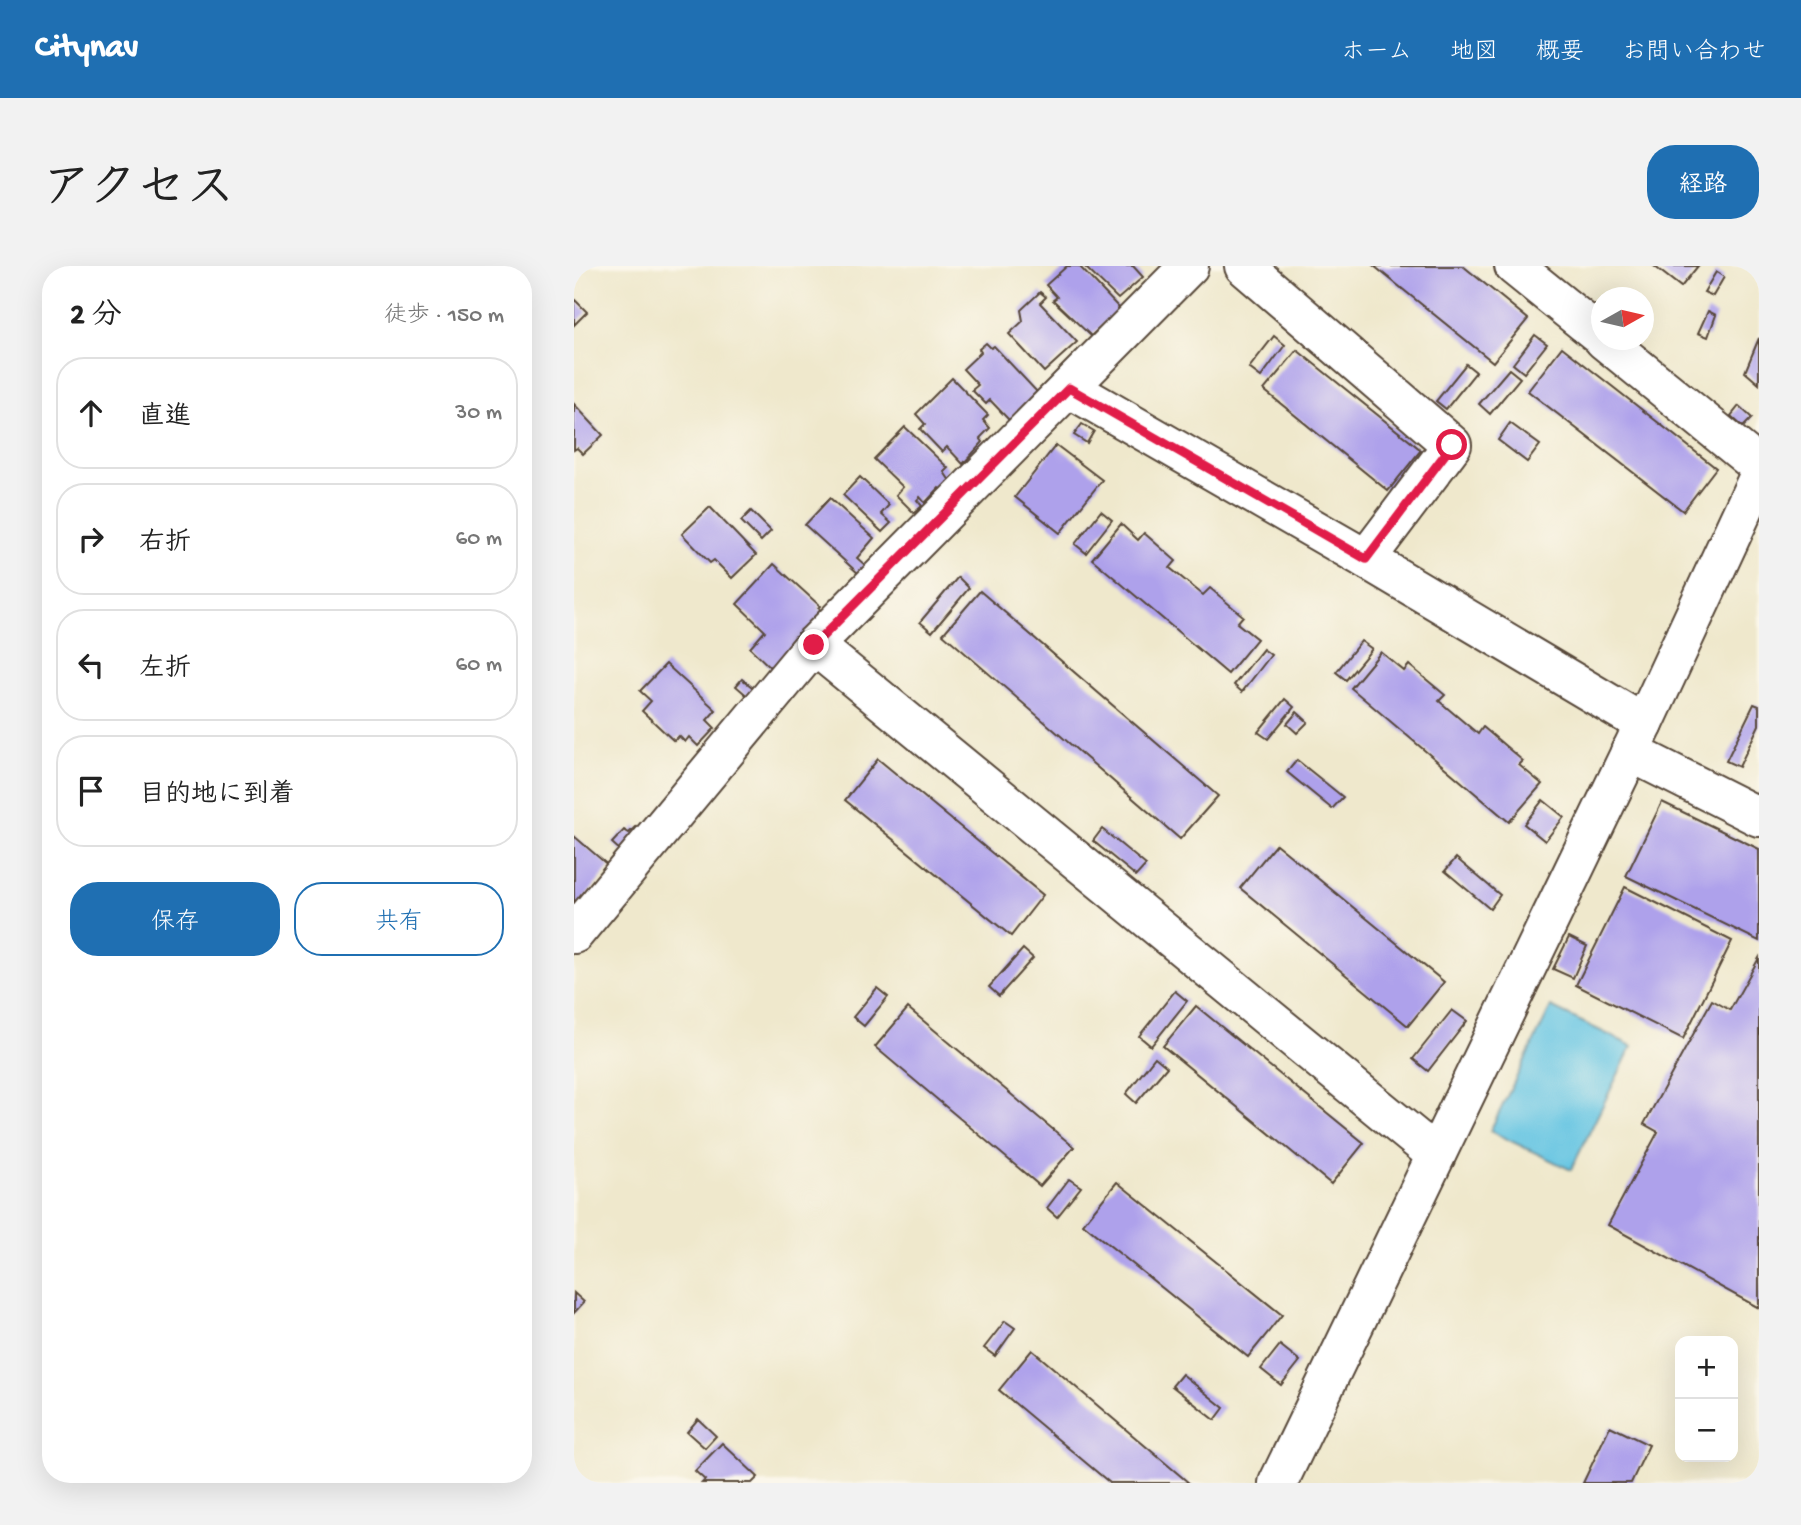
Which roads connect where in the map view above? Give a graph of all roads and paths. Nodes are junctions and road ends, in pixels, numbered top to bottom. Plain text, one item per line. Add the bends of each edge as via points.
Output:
1 (1189, 266) edge
2 (1244, 266) edge
3 (1514, 266) edge
4 (1591, 328) edge
5 (1618, 350) edge
6 (1069, 388) junction
7 (1759, 466) edge
8 (1759, 476) edge
9 (1366, 559) junction
10 (814, 645) junction
11 (1637, 738) junction
12 (1759, 817) edge
13 (574, 934) edge
14 (1436, 1155) junction
15 (1278, 1483) edge

1 - 6 street
2 - 9 street via 1452,445
3 - 4 street
5 - 7 street
6 - 9 street
6 - 10 street
8 - 11 street
9 - 11 street
10 - 13 street
10 - 14 street
11 - 12 street
11 - 14 street
14 - 15 street

